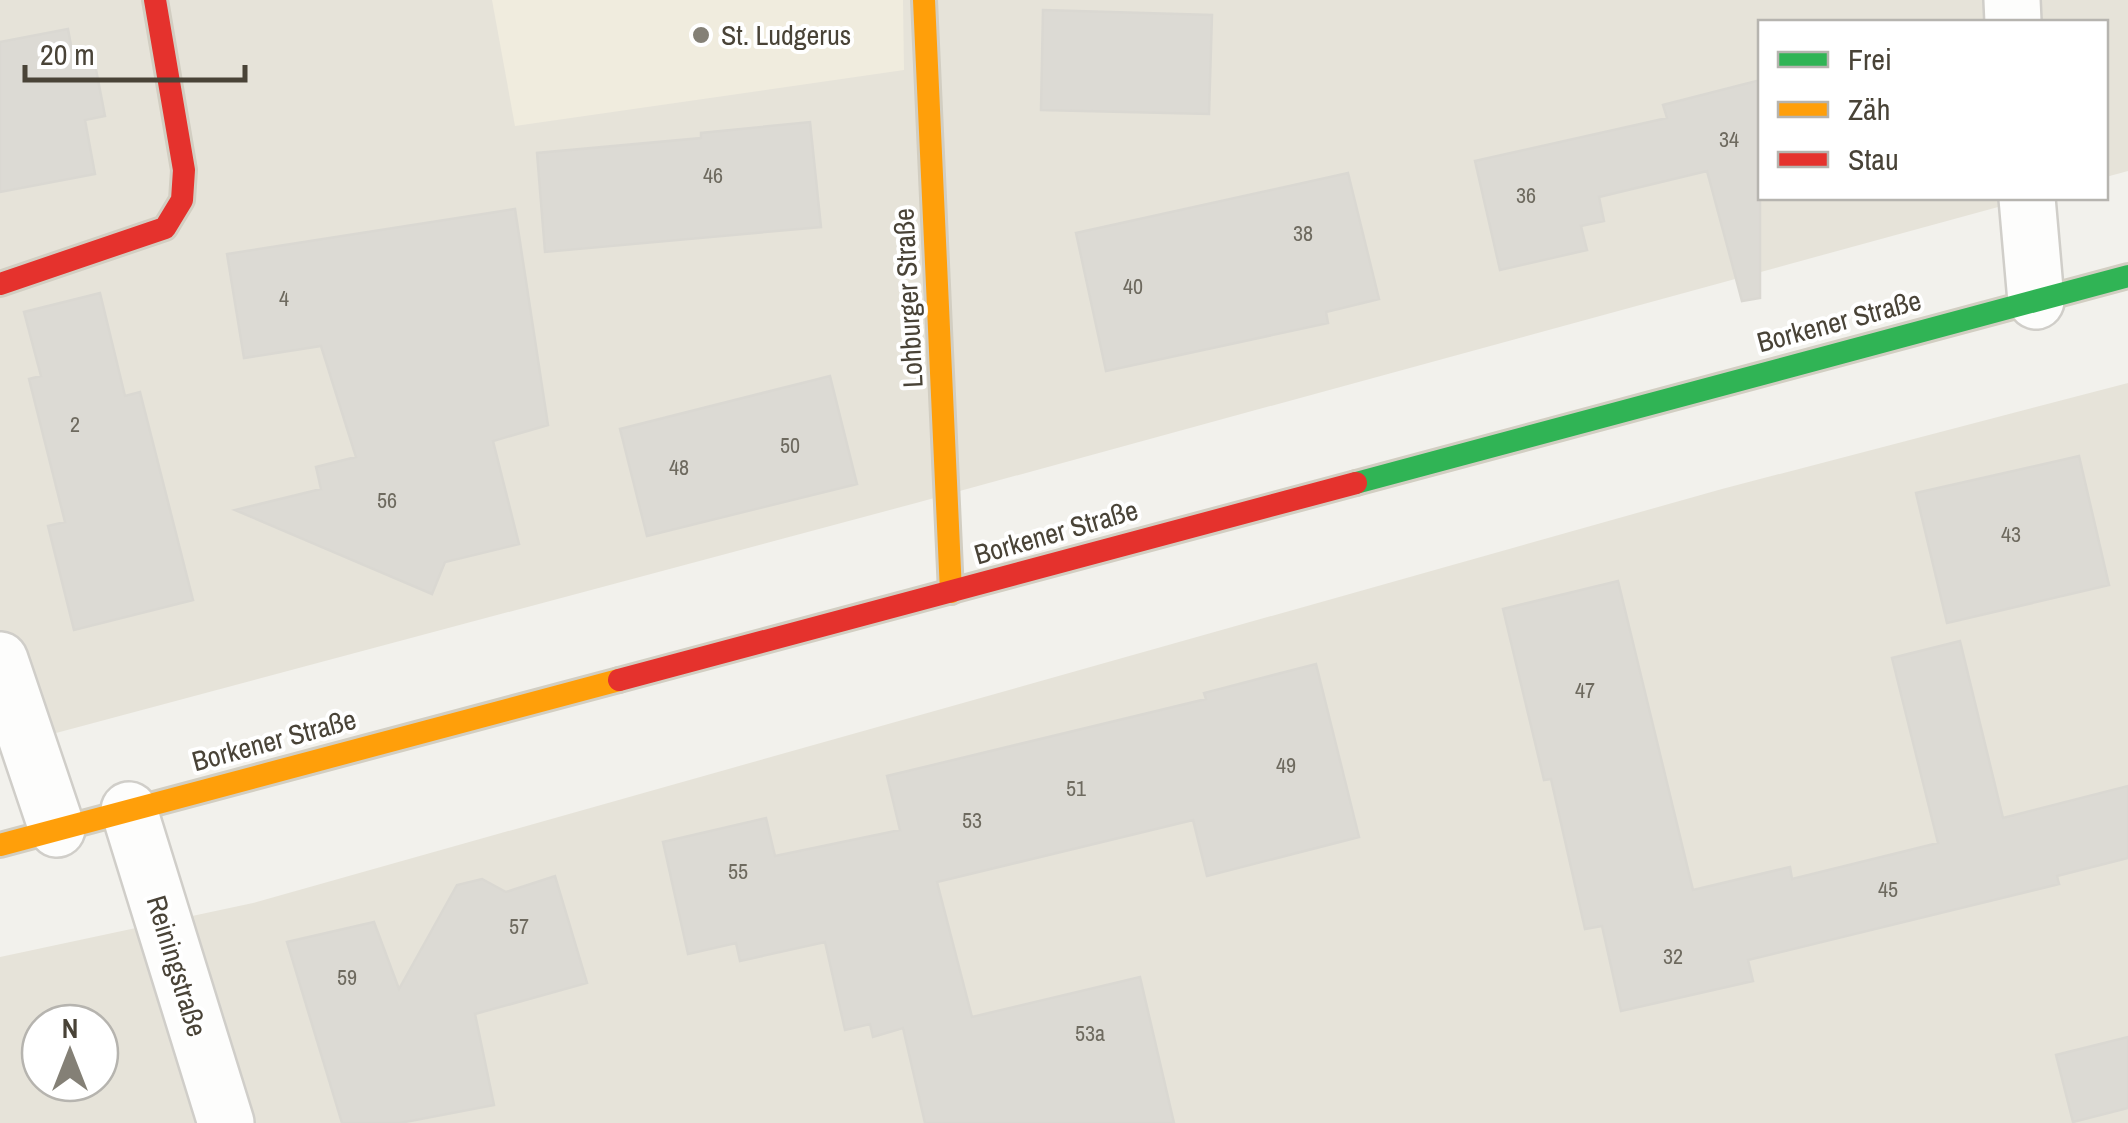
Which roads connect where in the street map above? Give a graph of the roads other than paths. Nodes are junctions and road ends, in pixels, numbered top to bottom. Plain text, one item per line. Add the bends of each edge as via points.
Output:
1 (155, 0) edge
2 (924, 0) edge
3 (2027, 200) edge
4 (2128, 276) edge
5 (0, 284) edge
6 (2036, 300) junction
7 (951, 592) junction
8 (0, 660) edge
9 (129, 810) junction
10 (57, 829) junction
11 (0, 844) edge
12 (226, 1123) edge

1 - 5 street via 184,170 182,200 165,228
2 - 7 street, Lohburger Straße
3 - 6 street
4 - 6 street, Borkener Straße
6 - 7 street, Borkener Straße
7 - 9 street, Borkener Straße
8 - 10 street
9 - 10 street, Borkener Straße
9 - 12 street, Reiningstraße
10 - 11 street, Borkener Straße

